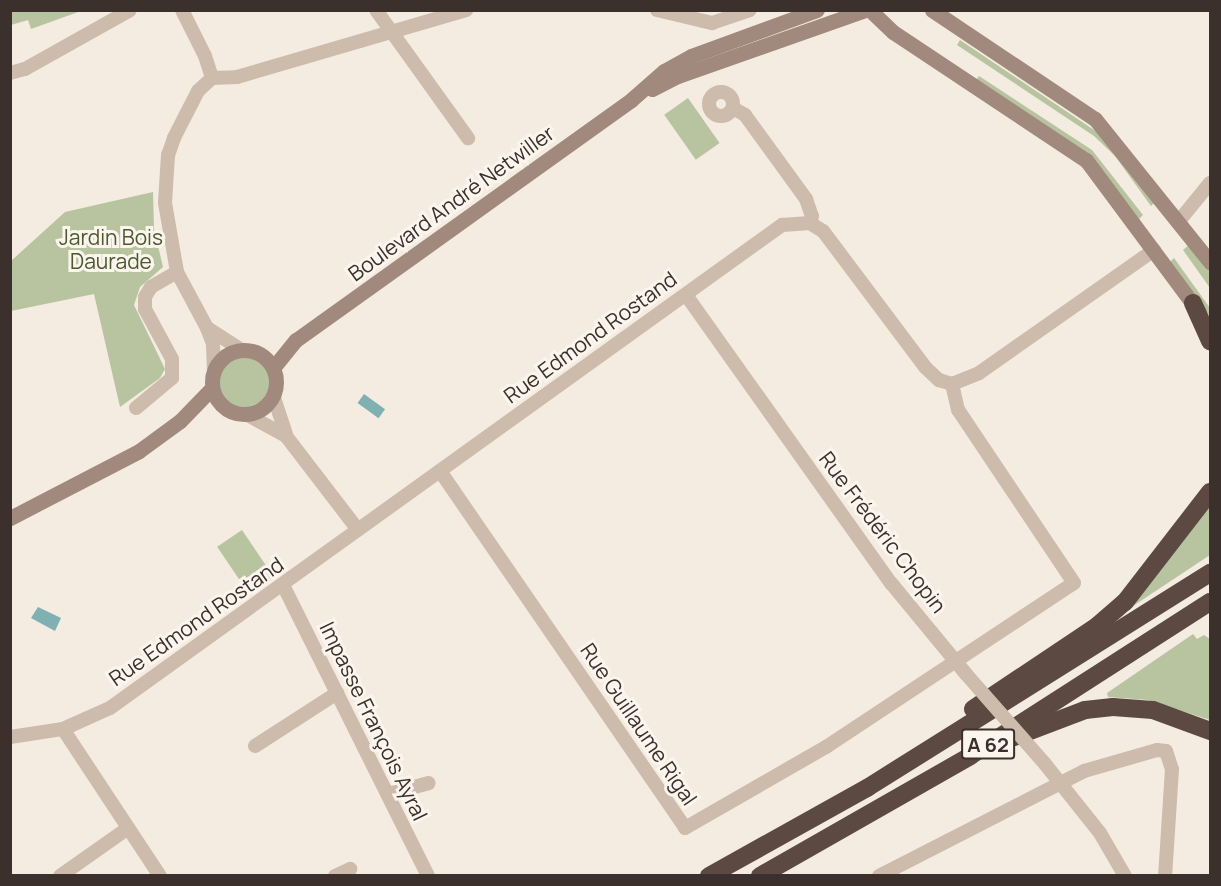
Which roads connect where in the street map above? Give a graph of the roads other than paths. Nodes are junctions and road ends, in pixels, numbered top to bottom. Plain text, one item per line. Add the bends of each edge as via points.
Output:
1 (130, 10) edge
2 (182, 10) edge
3 (376, 10) edge
4 (466, 10) edge
5 (657, 10) edge
6 (750, 10) edge
7 (818, 10) edge
8 (865, 10) edge
9 (870, 10) edge
10 (932, 10) edge
11 (731, 17) junction
12 (712, 23) junction
13 (392, 32) junction
14 (738, 39) junction
15 (719, 46) junction
16 (10, 73) edge
17 (212, 78) junction
18 (631, 100) junction
19 (733, 108) dead end
20 (468, 138) dead end
21 (1210, 183) edge
22 (1179, 220) junction
23 (810, 223) junction
24 (1154, 250) junction
25 (1210, 262) edge
26 (177, 272) junction
27 (686, 295) junction
28 (1193, 303) junction
29 (207, 328) junction
30 (1210, 328) edge
31 (296, 340) junction
32 (1210, 341) edge
33 (241, 350) junction
34 (257, 352) junction
35 (273, 368) junction
36 (214, 370) junction
37 (952, 384) junction
38 (212, 388) junction
39 (273, 395) junction
40 (222, 405) junction
41 (136, 408) dead end
42 (246, 414) junction
43 (180, 421) junction
44 (286, 436) junction
45 (440, 471) junction
46 (1210, 492) edge
47 (10, 518) edge
48 (358, 530) junction
49 (1210, 573) edge
50 (283, 585) junction
51 (1210, 602) edge
52 (954, 659) junction
53 (337, 693) junction
54 (63, 729) junction
55 (1210, 731) edge
56 (10, 736) edge
57 (255, 746) dead end
58 (970, 756) junction
59 (1061, 782) junction
60 (429, 783) dead end
61 (388, 794) junction
62 (805, 822) junction
63 (128, 828) junction
64 (350, 869) dead end
65 (60, 876) edge
66 (160, 876) edge
67 (336, 876) edge
68 (428, 876) edge
69 (709, 876) edge
70 (760, 876) edge
71 (879, 876) edge
72 (1125, 876) edge
73 (1165, 876) edge

1 - 16 street via 25,69
2 - 17 street
3 - 13 street
4 - 13 street
5 - 12 street
6 - 11 street
7 - 14 main road, Boulevard André Netwiller
8 - 18 main road, Boulevard André Netwiller via 678,76
9 - 24 main road via 893,32 1086,160
10 - 22 main road via 1095,119
11 - 12 street
11 - 14 street
12 - 15 street
13 - 17 street via 233,78
13 - 20 street
14 - 15 main road, Boulevard André Netwiller
15 - 18 main road, Boulevard André Netwiller via 676,64
17 - 26 street via 198,91 181,119 168,155 165,203
18 - 31 main road, Boulevard André Netwiller
19 - 23 street via 745,115 806,199 812,216
21 - 22 street
22 - 25 main road
23 - 27 street, Rue Edmond Rostand via 783,225
23 - 37 street via 832,242 926,368 939,380
24 - 28 main road
24 - 37 street via 979,373
26 - 29 street
26 - 41 street via 151,287 145,297 145,309 172,359 172,378
27 - 45 street, Rue Edmond Rostand
27 - 52 street, Rue Frédéric Chopin via 891,583
28 - 30 main road
28 - 32 highway
29 - 33 street
29 - 36 street
31 - 34 main road, Boulevard André Netwiller
31 - 35 main road, Boulevard André Netwiller
33 - 34 main road
33 - 36 main road via 225,355
34 - 35 main road
35 - 39 main road
36 - 38 main road
37 - 52 street via 958,410 1074,583 1004,632
38 - 40 main road
38 - 43 main road
39 - 42 main road via 262,408
39 - 44 street
40 - 42 main road
40 - 43 main road
42 - 44 street
43 - 47 main road via 115,465
44 - 48 street
45 - 48 street, Rue Edmond Rostand
45 - 52 street, Rue Guillaume Rigal via 685,828 826,747
46 - 62 highway via 1144,581 1097,626
48 - 50 street, Rue Edmond Rostand
49 - 62 highway, A 62 via 1035,686
50 - 53 street, Impasse François Ayral
50 - 54 street, Rue Edmond Rostand via 110,708
51 - 58 highway, A 62
52 - 59 street, Rue Frédéric Chopin, bridge
53 - 57 street
53 - 61 street, Impasse François Ayral
54 - 56 street, Rue Edmond Rostand
54 - 63 street
55 - 58 highway via 1153,710 1099,708 1070,715
58 - 70 highway, A 62
59 - 71 street
59 - 72 street, Rue Frédéric Chopin via 1100,833
59 - 73 street via 1084,771 1157,750 1166,751 1172,769
60 - 61 street
61 - 68 street, Impasse François Ayral
62 - 69 highway, A 62
63 - 65 street
63 - 66 street
64 - 67 street

